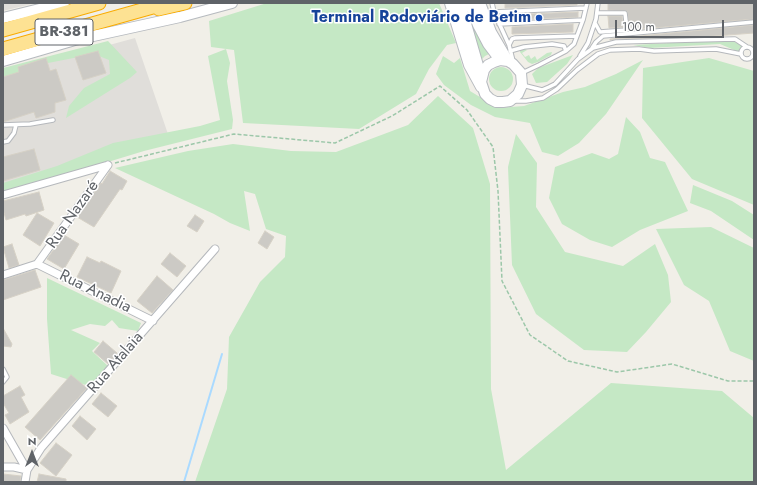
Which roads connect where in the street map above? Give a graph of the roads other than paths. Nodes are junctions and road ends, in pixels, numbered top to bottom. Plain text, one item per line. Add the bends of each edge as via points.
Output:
1 (64, 3) edge
2 (99, 3) edge
3 (167, 3) edge
4 (184, 3) edge
5 (232, 3) edge
6 (450, 3) edge
7 (460, 3) edge
8 (470, 3) edge
9 (480, 3) edge
10 (492, 3) edge
11 (587, 3) edge
12 (598, 3) edge
13 (586, 8) junction
14 (494, 12) junction
15 (597, 13) junction
16 (122, 16) junction
17 (3, 18) edge
18 (583, 20) junction
19 (754, 22) edge
20 (595, 23) junction
21 (499, 24) junction
22 (3, 30) edge
23 (577, 36) junction
24 (509, 45) junction
25 (747, 47) junction
26 (3, 49) edge
27 (592, 49) junction
28 (566, 51) junction
29 (741, 54) junction
30 (753, 55) edge
31 (508, 59) junction
32 (578, 59) junction
33 (3, 61) edge
34 (521, 73) junction
35 (481, 76) junction
36 (522, 85) junction
37 (482, 88) junction
38 (510, 100) junction
39 (53, 120) dead end
40 (3, 125) edge
41 (16, 125) junction
42 (3, 142) edge
43 (3, 195) edge
44 (215, 249) dead end
45 (37, 264) junction
46 (3, 275) edge
47 (153, 321) junction
48 (3, 369) edge
49 (3, 382) edge
50 (3, 428) edge
51 (3, 467) edge
52 (27, 470) junction
53 (25, 482) edge

1 - 17 main road, BR-381
2 - 22 highway, BR-381
3 - 16 highway, BR-381
4 - 16 highway
5 - 33 main road, BR-381 via 75,40
6 - 37 main road via 468,65
7 - 35 main road
8 - 31 main road via 488,44
9 - 31 main road via 491,32
10 - 14 lane
11 - 13 lane
12 - 15 lane
13 - 14 lane
13 - 18 lane
14 - 21 lane
15 - 20 lane
15 - 20 lane via 625,13 627,30 600,32
16 - 26 highway, BR-381
18 - 21 lane
18 - 23 lane
19 - 27 lane via 603,36
20 - 32 lane via 588,43
21 - 24 lane
23 - 24 lane via 515,38
23 - 28 lane via 574,44
24 - 31 lane
25 - 27 lane via 735,39 722,39 616,42
25 - 29 lane via 742,49
25 - 30 lane via 752,50
27 - 32 lane
28 - 31 lane via 564,46 552,44 524,47
28 - 34 lane
29 - 30 lane via 746,59
29 - 38 lane via 716,49 610,50 598,54 543,98
31 - 34 main road
31 - 35 main road via 488,65
32 - 36 lane via 550,88 542,90
34 - 36 main road
35 - 37 main road
36 - 38 main road via 518,94
37 - 38 main road via 485,94 496,102
39 - 41 lane
40 - 41 lane
41 - 42 lane via 8,141
43 - 45 street, Rua Nazaré via 108,165
44 - 47 street, Rua Atalaia
45 - 46 street
45 - 47 street, Rua Anadia
47 - 52 street, Rua Atalaia via 41,448
48 - 49 lane via 7,377
50 - 52 street
51 - 52 street
52 - 53 street, Rua Atalaia

